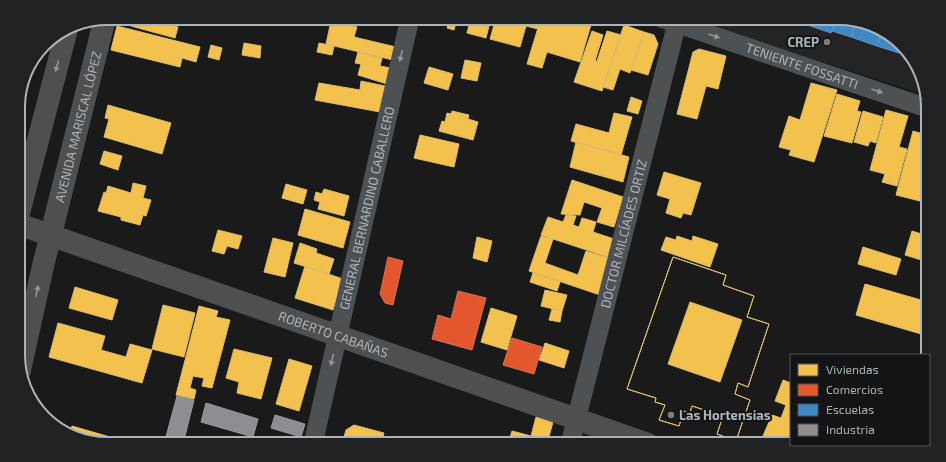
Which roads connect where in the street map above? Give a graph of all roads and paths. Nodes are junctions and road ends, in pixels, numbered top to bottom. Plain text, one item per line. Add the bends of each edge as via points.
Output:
1 (103, 25) edge
2 (408, 25) edge
3 (668, 25) edge
4 (681, 25) edge
5 (65, 37) edge
6 (921, 106) edge
7 (25, 190) edge
8 (25, 226) edge
9 (50, 235) junction
10 (338, 336) junction
11 (25, 348) edge
12 (576, 419) junction
13 (315, 437) edge
14 (572, 437) edge
15 (628, 437) edge

1 - 9 main road, AVENIDA MARISCAL LÓPEZ
2 -> 10 street, GENERAL BERNARDINO CABALLERO
3 - 12 street, DOCTOR MILCÍADES ORTIZ
4 -> 6 street, TENIENTE FOSSATTI
5 -> 7 main road
8 - 9 main road, ROBERTO CABAÑAS
9 - 10 main road, ROBERTO CABAÑAS
11 -> 9 main road, AVENIDA MARISCAL LÓPEZ
10 - 12 main road, ROBERTO CABAÑAS
10 -> 13 street, GENERAL BERNARDINO CABALLERO
12 - 14 street, DOCTOR MILCÍADES ORTIZ
12 - 15 main road, ROBERTO CABAÑAS

